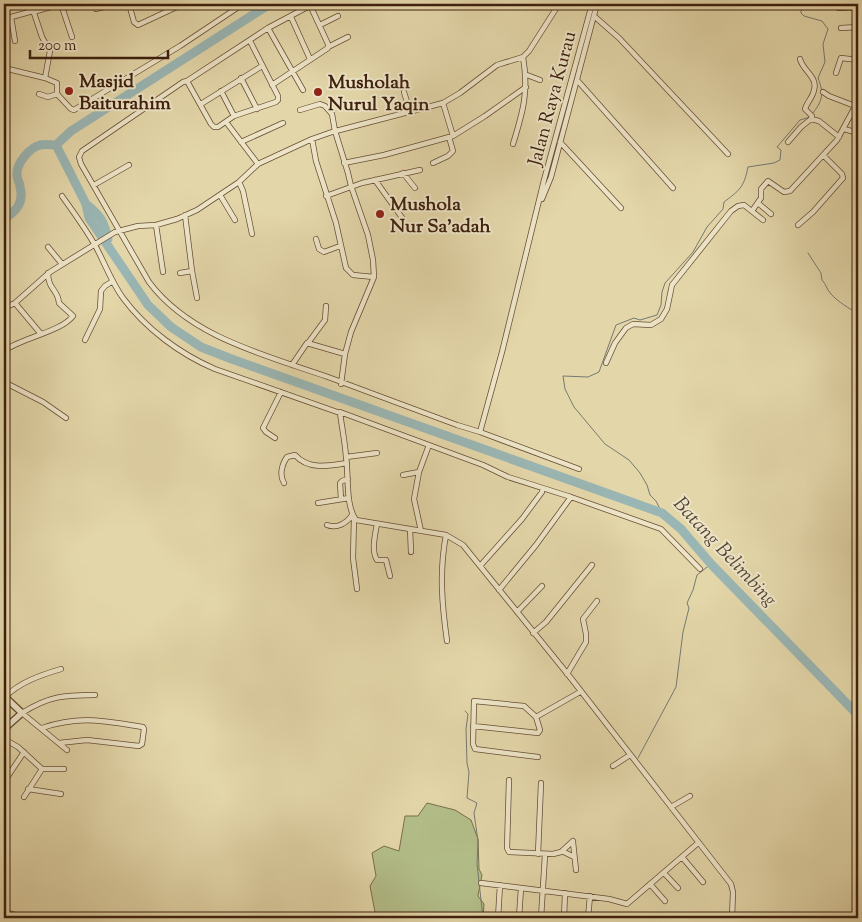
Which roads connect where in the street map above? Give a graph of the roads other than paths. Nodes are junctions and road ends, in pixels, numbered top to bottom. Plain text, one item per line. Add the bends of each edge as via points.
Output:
1 (31, 4) edge
2 (61, 4) edge
3 (114, 4) edge
4 (129, 4) edge
5 (183, 4) edge
6 (243, 4) edge
7 (559, 4) edge
8 (592, 4) edge
9 (597, 4) edge
10 (311, 5) edge
11 (858, 7) edge
12 (839, 8) dead end
13 (96, 9) dead end
14 (33, 11) junction
15 (338, 16) dead end
16 (594, 16) junction
17 (11, 17) junction
18 (291, 17) junction
19 (4, 19) edge
20 (320, 25) junction
21 (858, 27) edge
22 (268, 28) junction
23 (841, 28) dead end
24 (72, 37) dead end
25 (348, 37) dead end
26 (15, 41) dead end
27 (250, 41) junction
28 (328, 47) junction
29 (5, 48) edge
30 (523, 57) junction
31 (310, 59) junction
32 (800, 59) dead end
33 (858, 60) edge
34 (262, 66) junction
35 (5, 68) edge
36 (293, 72) junction
37 (836, 73) dead end
38 (526, 75) junction
39 (45, 78) junction
40 (241, 78) junction
41 (540, 80) dead end
42 (577, 80) junction
43 (187, 81) junction
44 (272, 84) junction
45 (526, 87) junction
46 (303, 90) dead end
47 (221, 91) junction
48 (404, 92) dead end
49 (823, 92) dead end
50 (40, 94) dead end
51 (57, 94) junction
52 (443, 103) junction
53 (201, 104) junction
54 (857, 104) edge
55 (257, 109) junction
56 (300, 110) dead end
57 (410, 112) junction
58 (234, 116) junction
59 (812, 117) junction
60 (226, 122) junction
61 (283, 123) dead end
62 (844, 129) junction
63 (335, 131) junction
64 (858, 133) edge
65 (451, 137) junction
66 (839, 137) junction
67 (312, 139) junction
68 (241, 142) junction
69 (560, 142) junction
70 (788, 142) dead end
71 (512, 144) dead end
72 (728, 154) dead end
73 (824, 155) junction
74 (344, 163) junction
75 (433, 163) dead end
76 (258, 164) junction
77 (130, 165) dead end
78 (420, 170) dead end
79 (403, 173) junction
80 (375, 180) junction
81 (239, 182) junction
82 (94, 185) junction
83 (351, 186) junction
84 (415, 188) dead end
85 (673, 188) dead end
86 (220, 195) junction
87 (62, 196) dead end
88 (326, 196) junction
89 (540, 200) junction
90 (758, 203) junction
91 (621, 208) dead end
92 (752, 211) junction
93 (771, 214) dead end
94 (185, 215) junction
95 (403, 219) dead end
96 (235, 220) dead end
97 (763, 220) dead end
98 (156, 225) junction
99 (798, 225) dead end
100 (118, 231) junction
101 (252, 234) dead end
102 (316, 239) dead end
103 (96, 244) junction
104 (340, 246) junction
105 (48, 247) dead end
106 (62, 264) junction
107 (192, 271) junction
108 (164, 272) dead end
109 (48, 273) junction
110 (180, 273) dead end
111 (374, 277) junction
112 (113, 280) junction
113 (197, 298) dead end
114 (15, 303) junction
115 (326, 306) dead end
116 (4, 308) edge
117 (41, 334) junction
118 (85, 340) dead end
119 (308, 343) junction
120 (4, 351) edge
121 (345, 354) junction
122 (606, 363) dead end
123 (292, 365) junction
124 (4, 382) edge
125 (341, 384) junction
126 (281, 392) junction
127 (340, 412) junction
128 (66, 418) dead end
129 (480, 432) junction
130 (275, 438) dead end
131 (429, 445) junction
132 (377, 453) dead end
133 (346, 457) junction
134 (347, 464) junction
135 (579, 469) dead end
136 (420, 472) junction
137 (402, 475) dead end
138 (348, 479) junction
139 (284, 483) dead end
140 (542, 488) junction
141 (571, 497) junction
142 (349, 498) junction
143 (341, 499) junction
144 (318, 503) dead end
145 (353, 516) junction
146 (377, 524) junction
147 (327, 525) dead end
148 (410, 529) junction
149 (421, 531) junction
150 (446, 535) junction
151 (411, 552) dead end
152 (592, 565) dead end
153 (480, 566) junction
154 (700, 569) dead end
155 (390, 576) dead end
156 (542, 586) dead end
157 (357, 589) dead end
158 (499, 590) junction
159 (597, 601) dead end
160 (517, 612) junction
161 (533, 633) junction
162 (447, 641) dead end
163 (61, 669) dead end
164 (567, 674) junction
165 (4, 687) edge
166 (580, 692) junction
167 (6, 696) edge
168 (95, 696) dead end
169 (22, 712) junction
170 (536, 717) junction
171 (473, 726) junction
172 (4, 727) edge
173 (42, 728) junction
174 (4, 739) edge
175 (59, 743) junction
176 (67, 750) dead end
177 (24, 752) junction
178 (630, 755) junction
179 (538, 757) dead end
180 (613, 766) dead end
181 (42, 769) junction
182 (64, 769) dead end
183 (508, 780) dead end
184 (4, 782) edge
185 (541, 783) dead end
186 (28, 789) junction
187 (61, 794) dead end
188 (690, 796) dead end
189 (24, 797) dead end
190 (671, 807) junction
191 (698, 843) junction
192 (562, 851) junction
193 (538, 854) junction
194 (545, 855) junction
195 (574, 857) junction
196 (682, 857) junction
197 (576, 870) dead end
198 (664, 872) junction
199 (703, 882) dead end
200 (481, 883) dead end
201 (650, 884) junction
202 (500, 885) junction
203 (521, 888) junction
204 (678, 888) dead end
205 (543, 890) junction
206 (565, 892) junction
207 (590, 896) junction
208 (665, 902) dead end
209 (4, 912) edge
210 (26, 918) edge
211 (498, 918) edge
212 (519, 918) edge
213 (541, 918) edge
214 (564, 918) edge
215 (588, 918) edge
216 (732, 918) edge

1 - 14 street
2 - 14 street
2 - 24 street
3 - 13 street
4 - 5 street via 138,25
6 - 51 street via 74,110
7 - 30 street, Jalan Raya Kurau
8 - 89 street, Jalan Raya Kurau
9 - 16 street
10 - 18 street
10 - 20 street
11 - 12 street
14 - 17 street
14 - 39 street via 50,51
15 - 20 street
16 - 42 street
16 - 72 street via 626,45
17 - 19 street
17 - 26 street
18 - 22 street
18 - 31 street
20 - 28 street
21 - 23 street
22 - 27 street
22 - 36 street
25 - 28 street
27 - 34 street
27 - 43 street
28 - 31 street
29 - 35 street
30 - 38 street
30 - 52 street, Jalan Raya Kurau via 497,65
31 - 36 street
32 - 59 street via 815,84 806,105
33 - 37 street via 841,58
34 - 40 street
34 - 44 street
35 - 39 street
36 - 44 street
36 - 46 street
38 - 41 street
38 - 45 street
39 - 51 street via 57,83
40 - 47 street
40 - 55 street
42 - 69 street
42 - 85 street
43 - 53 street
43 - 82 street via 82,151 79,157 81,164
44 - 55 street via 278,100
45 - 65 street
45 - 71 street via 523,112
47 - 53 street
47 - 58 street
48 - 57 street
49 - 54 street
50 - 51 street via 48,97
52 - 57 street, Jalan Raya Kurau
52 - 65 street
53 - 60 street via 213,126
54 - 62 street
55 - 58 street
56 - 63 street via 317,104 325,106 332,114
57 - 63 street, Jalan Raya Kurau
58 - 60 street
59 - 66 street
59 - 70 street
60 - 68 street
61 - 68 street
62 - 64 street
62 - 66 street
63 - 67 street, Jalan Raya Kurau
63 - 74 street
65 - 74 street
65 - 75 street via 453,150
66 - 73 street
67 - 76 street, Jalan Raya Kurau
67 - 88 street
68 - 76 street
69 - 89 street via 547,191
69 - 91 street
73 - 90 street via 789,192 768,182 761,189
73 - 99 street via 843,178
74 - 83 street
76 - 81 street, Jalan Raya Kurau
77 - 82 street
78 - 79 street
79 - 80 street
79 - 84 street
80 - 83 street
80 - 95 street
81 - 86 street, Jalan Raya Kurau
81 - 101 street
82 - 100 street
83 - 88 street
83 - 111 street via 368,235
86 - 94 street, Jalan Raya Kurau
86 - 96 street
87 - 103 street
88 - 104 street
89 - 129 street
90 - 92 street
90 - 93 street
92 - 97 street
92 - 122 street via 742,205 731,211 672,285 667,309 661,319 651,325 632,324 626,328
94 - 98 street, Jalan Raya Kurau
94 - 107 street
98 - 100 street, Jalan Raya Kurau
98 - 108 street
100 - 103 street
100 - 123 street via 159,296 178,313 222,339
102 - 104 street via 319,249 324,252
103 - 106 street
103 - 112 street
104 - 111 street via 348,271
105 - 106 street
106 - 109 street
107 - 110 street
107 - 113 street
109 - 114 street
109 - 117 street via 49,285 58,296 59,303 73,316
111 - 121 street
112 - 118 street via 101,291 100,308
112 - 126 street via 122,298 143,321 187,356
114 - 116 street
114 - 117 street
115 - 119 street via 325,320
117 - 120 street via 15,343
119 - 121 street
119 - 123 street
121 - 125 street
123 - 125 street
124 - 128 street
125 - 129 street
126 - 127 street
126 - 130 street via 263,428
127 - 131 street
127 - 133 street
129 - 135 street
131 - 136 street
131 - 140 street
132 - 133 street
133 - 134 street
134 - 138 street
134 - 139 street via 313,466 301,462 294,455 288,457 281,476
136 - 137 street
136 - 149 street via 414,499
138 - 142 street
138 - 143 street via 340,483
140 - 141 street
140 - 153 street via 522,519
141 - 154 street via 661,529
141 - 158 street
142 - 143 street
142 - 145 street
143 - 144 street
145 - 146 street via 357,521
145 - 147 street via 340,525
145 - 157 street
146 - 148 street
146 - 155 street via 375,558 386,560
148 - 149 street
148 - 151 street
149 - 150 street
150 - 153 street via 464,545
150 - 162 street via 441,601
152 - 161 street via 546,622
153 - 158 street
156 - 160 street
158 - 160 street
159 - 164 street via 583,619 586,642
160 - 161 street
161 - 164 street
163 - 167 street via 40,675
164 - 166 street
165 - 167 street
166 - 170 street
166 - 178 street
167 - 169 street
168 - 169 street via 62,696
169 - 172 street
169 - 173 street
170 - 171 street via 538,733
170 - 171 street via 520,705 474,701
171 - 179 street via 472,744 475,749
173 - 175 street
173 - 175 street via 83,719 143,726 144,729 139,746 87,740
174 - 177 street
175 - 176 street
177 - 181 street
177 - 184 street
178 - 180 street
178 - 190 street
181 - 182 street
181 - 186 street
183 - 193 street via 508,851
185 - 193 street
186 - 187 street
186 - 189 street
188 - 190 street
190 - 191 street
191 - 196 street
191 - 216 street via 731,884
192 - 194 street
192 - 195 street
192 - 195 street via 573,842
193 - 194 street
194 - 205 street
195 - 197 street
196 - 198 street
196 - 199 street
198 - 201 street
198 - 204 street
200 - 202 street
201 - 207 street via 627,904
201 - 208 street
202 - 203 street
202 - 211 street
203 - 205 street
203 - 212 street
205 - 206 street
205 - 213 street
206 - 207 street
206 - 214 street
207 - 215 street
209 - 210 street

